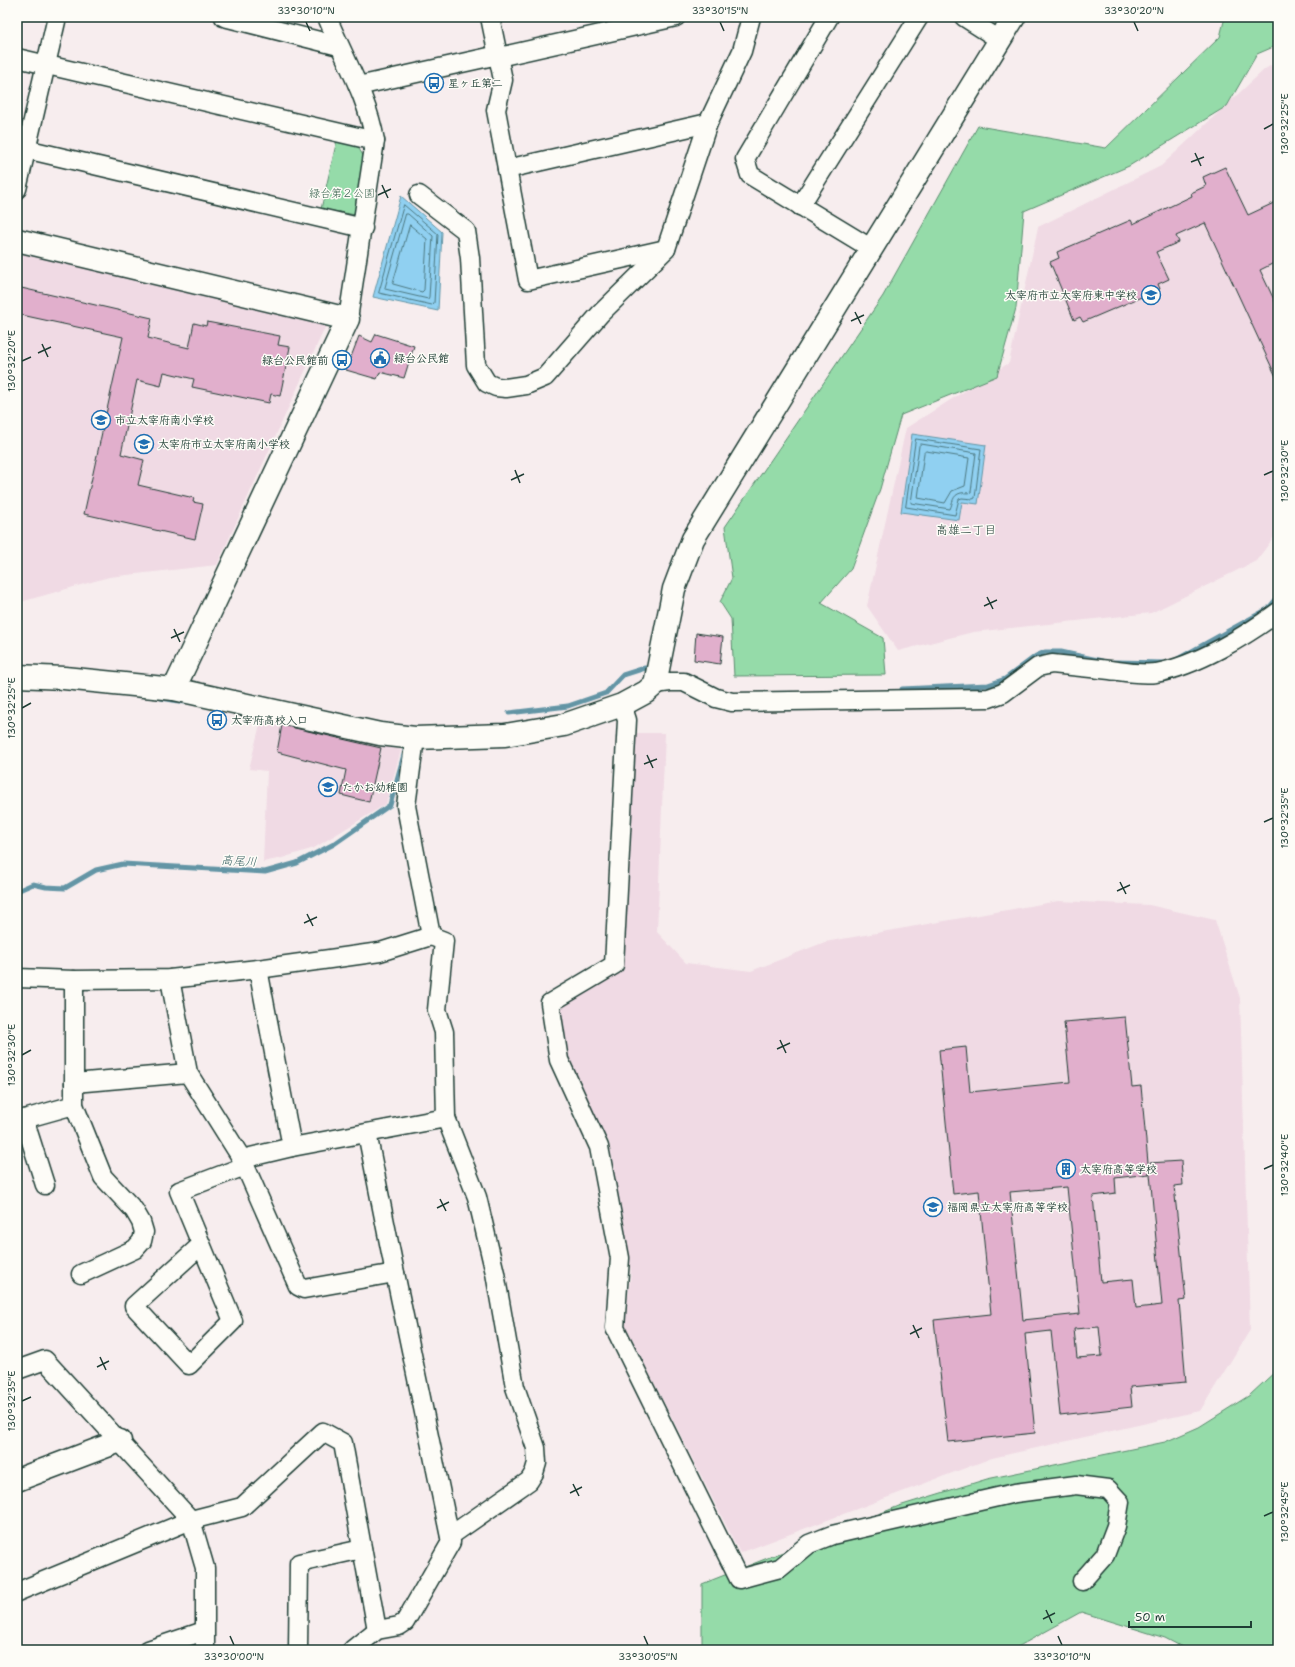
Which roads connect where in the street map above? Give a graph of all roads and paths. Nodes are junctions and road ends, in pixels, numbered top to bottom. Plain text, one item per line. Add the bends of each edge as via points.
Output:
1 (57, 17) edge
2 (224, 17) edge
3 (328, 17) edge
4 (490, 17) edge
5 (676, 17) edge
6 (751, 17) edge
7 (829, 17) edge
8 (919, 17) edge
9 (964, 17) edge
10 (1014, 17) edge
11 (1000, 40) junction
12 (339, 46) junction
13 (499, 56) junction
14 (17, 58) edge
15 (46, 65) junction
16 (358, 86) junction
17 (708, 123) junction
18 (375, 141) junction
19 (22, 148) edge
20 (507, 169) junction
21 (17, 189) edge
22 (419, 195) dead end
23 (800, 206) junction
24 (363, 228) junction
25 (17, 240) edge
26 (666, 249) junction
27 (872, 249) junction
28 (348, 319) junction
29 (1278, 612) edge
30 (17, 676) edge
31 (655, 684) junction
32 (174, 689) junction
33 (622, 705) junction
34 (415, 738) junction
35 (431, 936) junction
36 (258, 969) junction
37 (17, 978) edge
38 (170, 979) junction
39 (74, 980) junction
40 (188, 1072) junction
41 (74, 1083) junction
42 (74, 1104) junction
43 (446, 1118) junction
44 (21, 1120) edge
45 (367, 1133) junction
46 (292, 1147) junction
47 (244, 1163) junction
48 (45, 1185) dead end
49 (201, 1245) junction
50 (395, 1273) junction
51 (81, 1274) dead end
52 (17, 1370) edge
53 (120, 1441) junction
54 (17, 1480) edge
55 (191, 1520) junction
56 (450, 1536) junction
57 (362, 1550) junction
58 (1082, 1581) dead end
59 (17, 1592) edge
60 (377, 1630) junction
61 (204, 1631) junction
62 (148, 1650) edge
63 (205, 1650) edge
64 (298, 1650) edge
65 (352, 1650) edge

1 - 15 street
2 - 12 street
3 - 12 street
4 - 13 street
5 - 13 street
6 - 17 street via 742,51
7 - 23 street via 746,159 750,175
8 - 23 street
9 - 11 street
10 - 11 street
11 - 27 street
12 - 16 street
13 - 16 street
13 - 20 street via 503,80 496,110
14 - 15 street
15 - 18 street
15 - 19 street
16 - 18 street
17 - 20 street
17 - 26 street
18 - 24 street
19 - 21 street
19 - 24 street
20 - 26 street via 528,280
22 - 26 street via 466,231 476,365 487,383 496,387 506,388 545,378 600,314
23 - 27 street
24 - 28 street
25 - 28 street
27 - 31 street via 694,539 674,589
28 - 32 street
29 - 31 street via 1253,631 1176,668 1155,673 1132,673 1045,664 1003,694 989,698 732,702 716,698 684,682
30 - 32 street
31 - 33 street
32 - 34 street via 380,734
33 - 34 street via 564,725 505,735
33 - 58 street via 627,720 614,965 550,1003 559,1060 599,1147 620,1258 615,1328 739,1579 780,1568 809,1544 832,1535 1015,1493 1076,1485 1108,1489 1120,1502 1116,1526 1106,1555
34 - 35 street via 406,806
35 - 36 street via 380,952
35 - 43 street via 444,941 437,1010 444,1032
36 - 38 street
36 - 46 street
37 - 39 street
38 - 39 street
38 - 40 street
39 - 41 street
40 - 41 street
40 - 47 street
41 - 42 street
42 - 44 street
42 - 51 street via 103,1177 134,1210 144,1232 142,1241 135,1249
43 - 45 street
43 - 56 street via 477,1197 495,1273 515,1387 536,1448 537,1463 529,1481
44 - 48 street
45 - 46 street
45 - 50 street
46 - 47 street
47 - 49 street via 179,1191
47 - 50 street via 298,1286 304,1289
49 - 49 street via 233,1321 189,1364 134,1306
50 - 56 street
52 - 53 street via 44,1360
53 - 54 street
53 - 55 street
55 - 57 street via 242,1507 323,1432 343,1443
55 - 59 street
55 - 61 street via 205,1568
56 - 60 street via 451,1542 405,1622 399,1626
57 - 60 street
57 - 64 street via 299,1563
60 - 65 street
61 - 62 street
61 - 63 street

